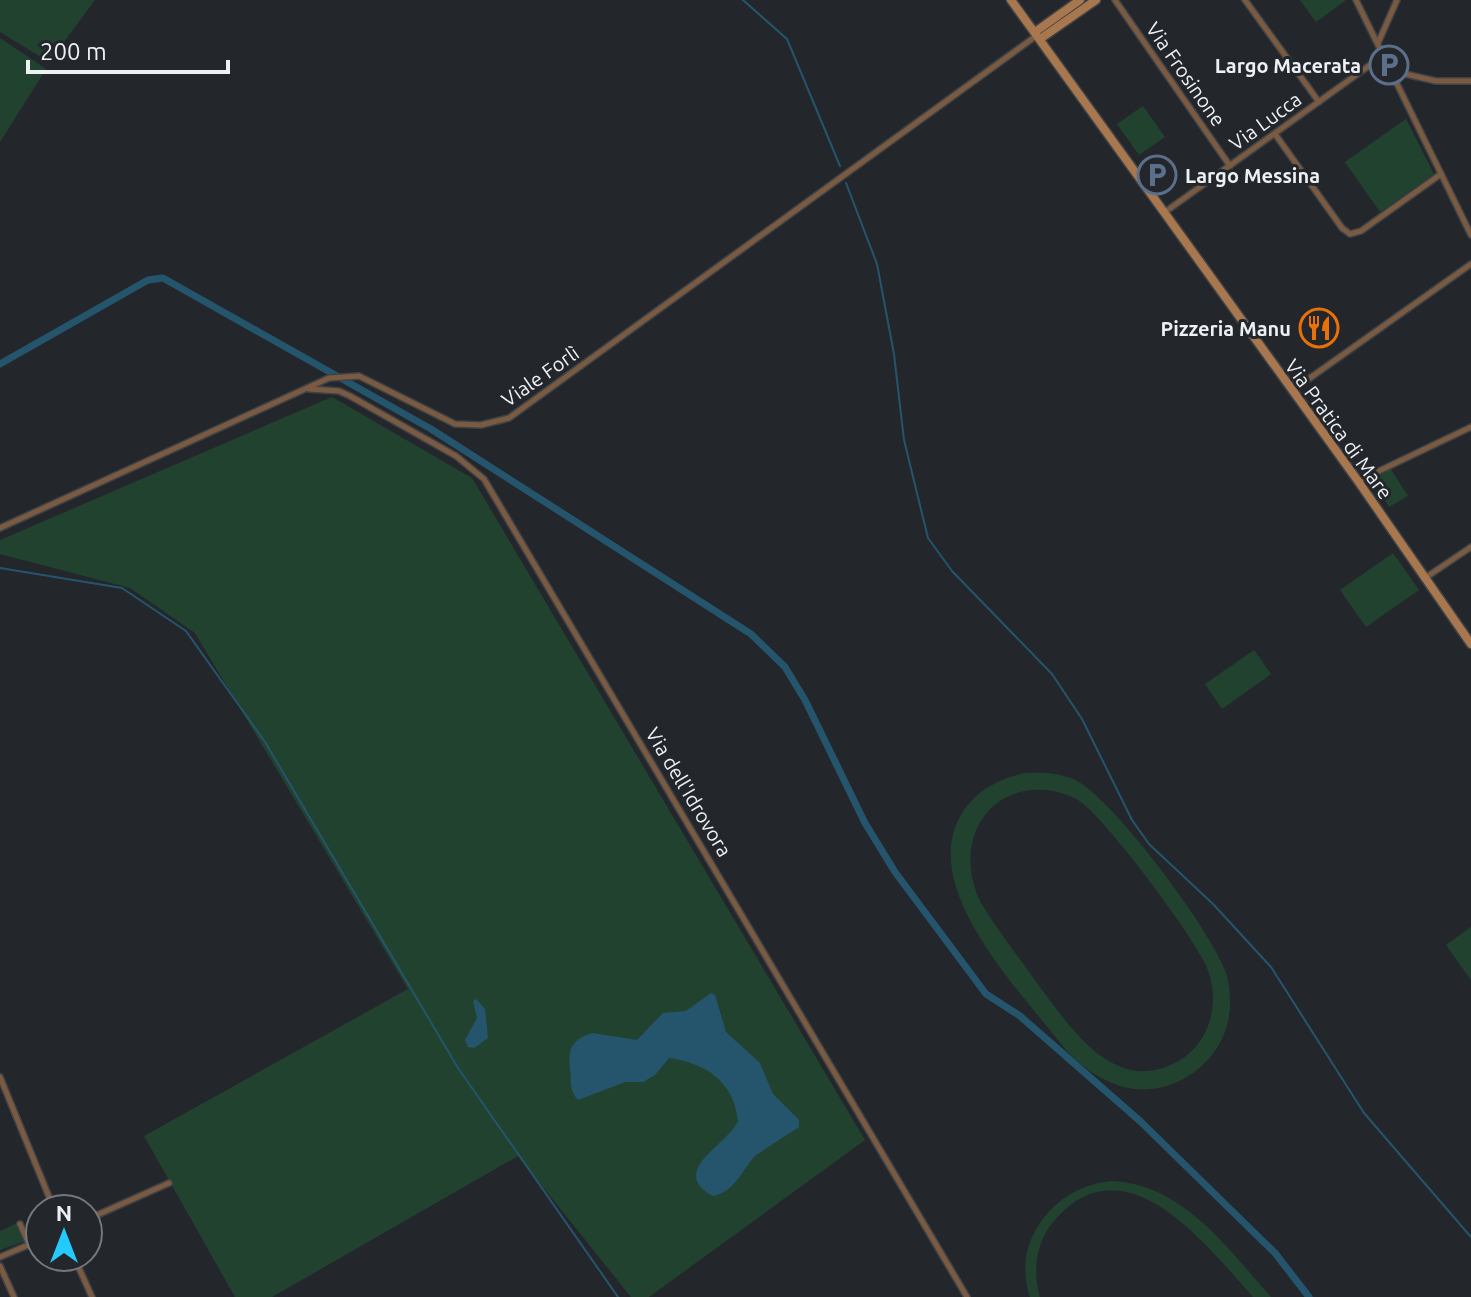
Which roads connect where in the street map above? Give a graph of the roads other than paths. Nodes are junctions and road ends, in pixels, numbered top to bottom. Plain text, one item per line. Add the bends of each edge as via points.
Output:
1 (1011, 0) edge
2 (1080, 0) edge
3 (1096, 0) edge
4 (1115, 0) edge
5 (1245, 0) edge
6 (1356, 0) edge
7 (1397, 0) edge
8 (1037, 36) junction
9 (1378, 44) junction
10 (1384, 55) junction
11 (1391, 71) junction
12 (1471, 81) edge
13 (1319, 102) junction
14 (1275, 134) junction
15 (1230, 166) junction
16 (1441, 174) junction
17 (1165, 212) junction
18 (1471, 235) edge
19 (1471, 264) edge
20 (308, 388) junction
21 (1292, 391) junction
22 (1471, 427) edge
23 (1358, 481) junction
24 (0, 528) edge
25 (1471, 547) edge
26 (1424, 579) junction
27 (1471, 644) edge
28 (0, 1077) edge
29 (169, 1183) dead end
30 (47, 1193) edge
31 (104, 1212) edge
32 (20, 1224) dead end
33 (24, 1233) edge
34 (24, 1246) edge
35 (0, 1257) edge
36 (0, 1266) edge
37 (81, 1273) edge
38 (14, 1297) edge
39 (92, 1297) edge
40 (967, 1297) edge

1 - 8 street, Via Pratica di Mare
2 - 8 street
3 - 8 street
4 - 15 street, Via Frosinone
5 - 13 street
6 - 9 street
7 - 9 street
8 - 17 street, Via Pratica di Mare
8 - 20 street, Viale Forlì via 514,416 486,425 452,424 363,377 329,378
9 - 10 street
10 - 11 street
10 - 13 street, Via Lucca
11 - 12 street via 1436,81
11 - 16 street
13 - 14 street, Via Lucca
14 - 15 street, Via Lucca
14 - 16 street via 1350,234
15 - 17 street, Via Lucca
16 - 18 street
17 - 21 street, Via Pratica di Mare
19 - 21 street
20 - 24 street, Viale Forlì
20 - 40 street, Via dell'Idrovora via 350,396 456,456 484,479
21 - 23 street, Via Pratica di Mare
22 - 23 street
23 - 26 street, Via Pratica di Mare
25 - 26 street
26 - 27 street, Via Pratica di Mare
28 - 30 street
29 - 31 street
32 - 33 street
34 - 35 street
36 - 38 street
37 - 39 street

